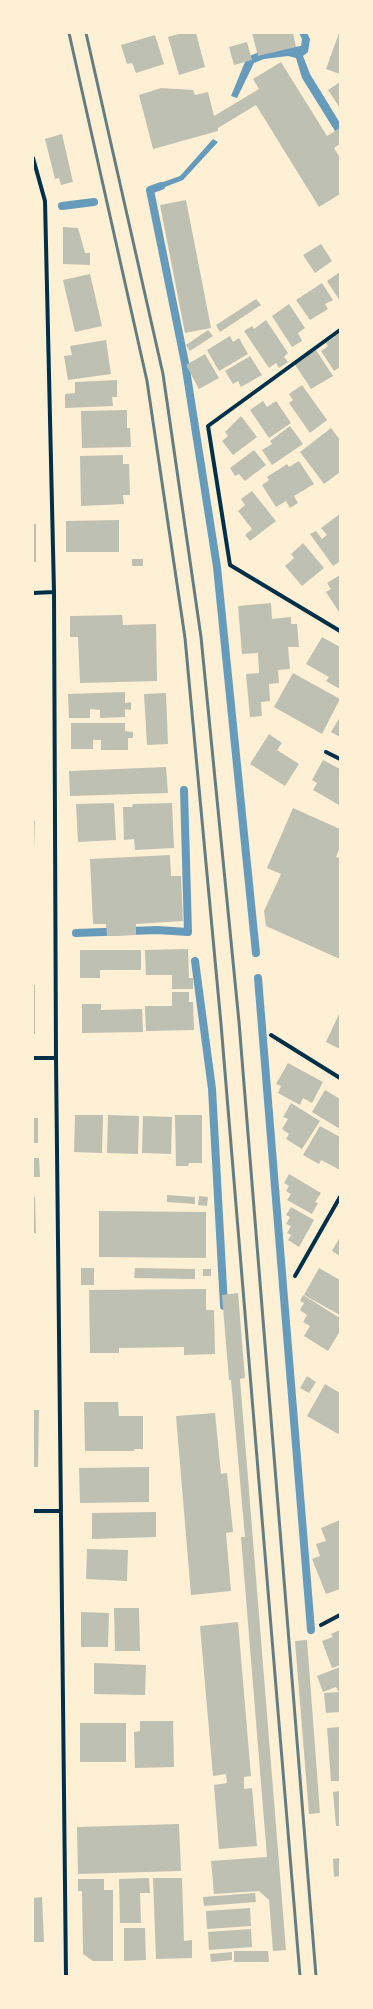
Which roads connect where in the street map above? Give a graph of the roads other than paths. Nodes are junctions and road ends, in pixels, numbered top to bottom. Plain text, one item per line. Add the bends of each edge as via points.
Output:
1 (33, 158) edge
2 (340, 330) edge
3 (54, 592) junction
4 (33, 593) edge
5 (340, 631) edge
6 (326, 752) dead end
7 (340, 760) edge
8 (271, 1035) dead end
9 (33, 1058) edge
10 (56, 1058) junction
11 (340, 1078) edge
12 (340, 1197) edge
13 (295, 1276) dead end
14 (33, 1511) edge
15 (61, 1511) junction
16 (340, 1615) edge
17 (321, 1625) dead end
18 (66, 1976) edge

1 - 3 street via 45,201
2 - 5 street via 208,426 230,565
3 - 4 street
3 - 10 street
6 - 7 street
8 - 11 street
9 - 10 street
10 - 15 street
12 - 13 street
14 - 15 street
15 - 18 street
16 - 17 street

